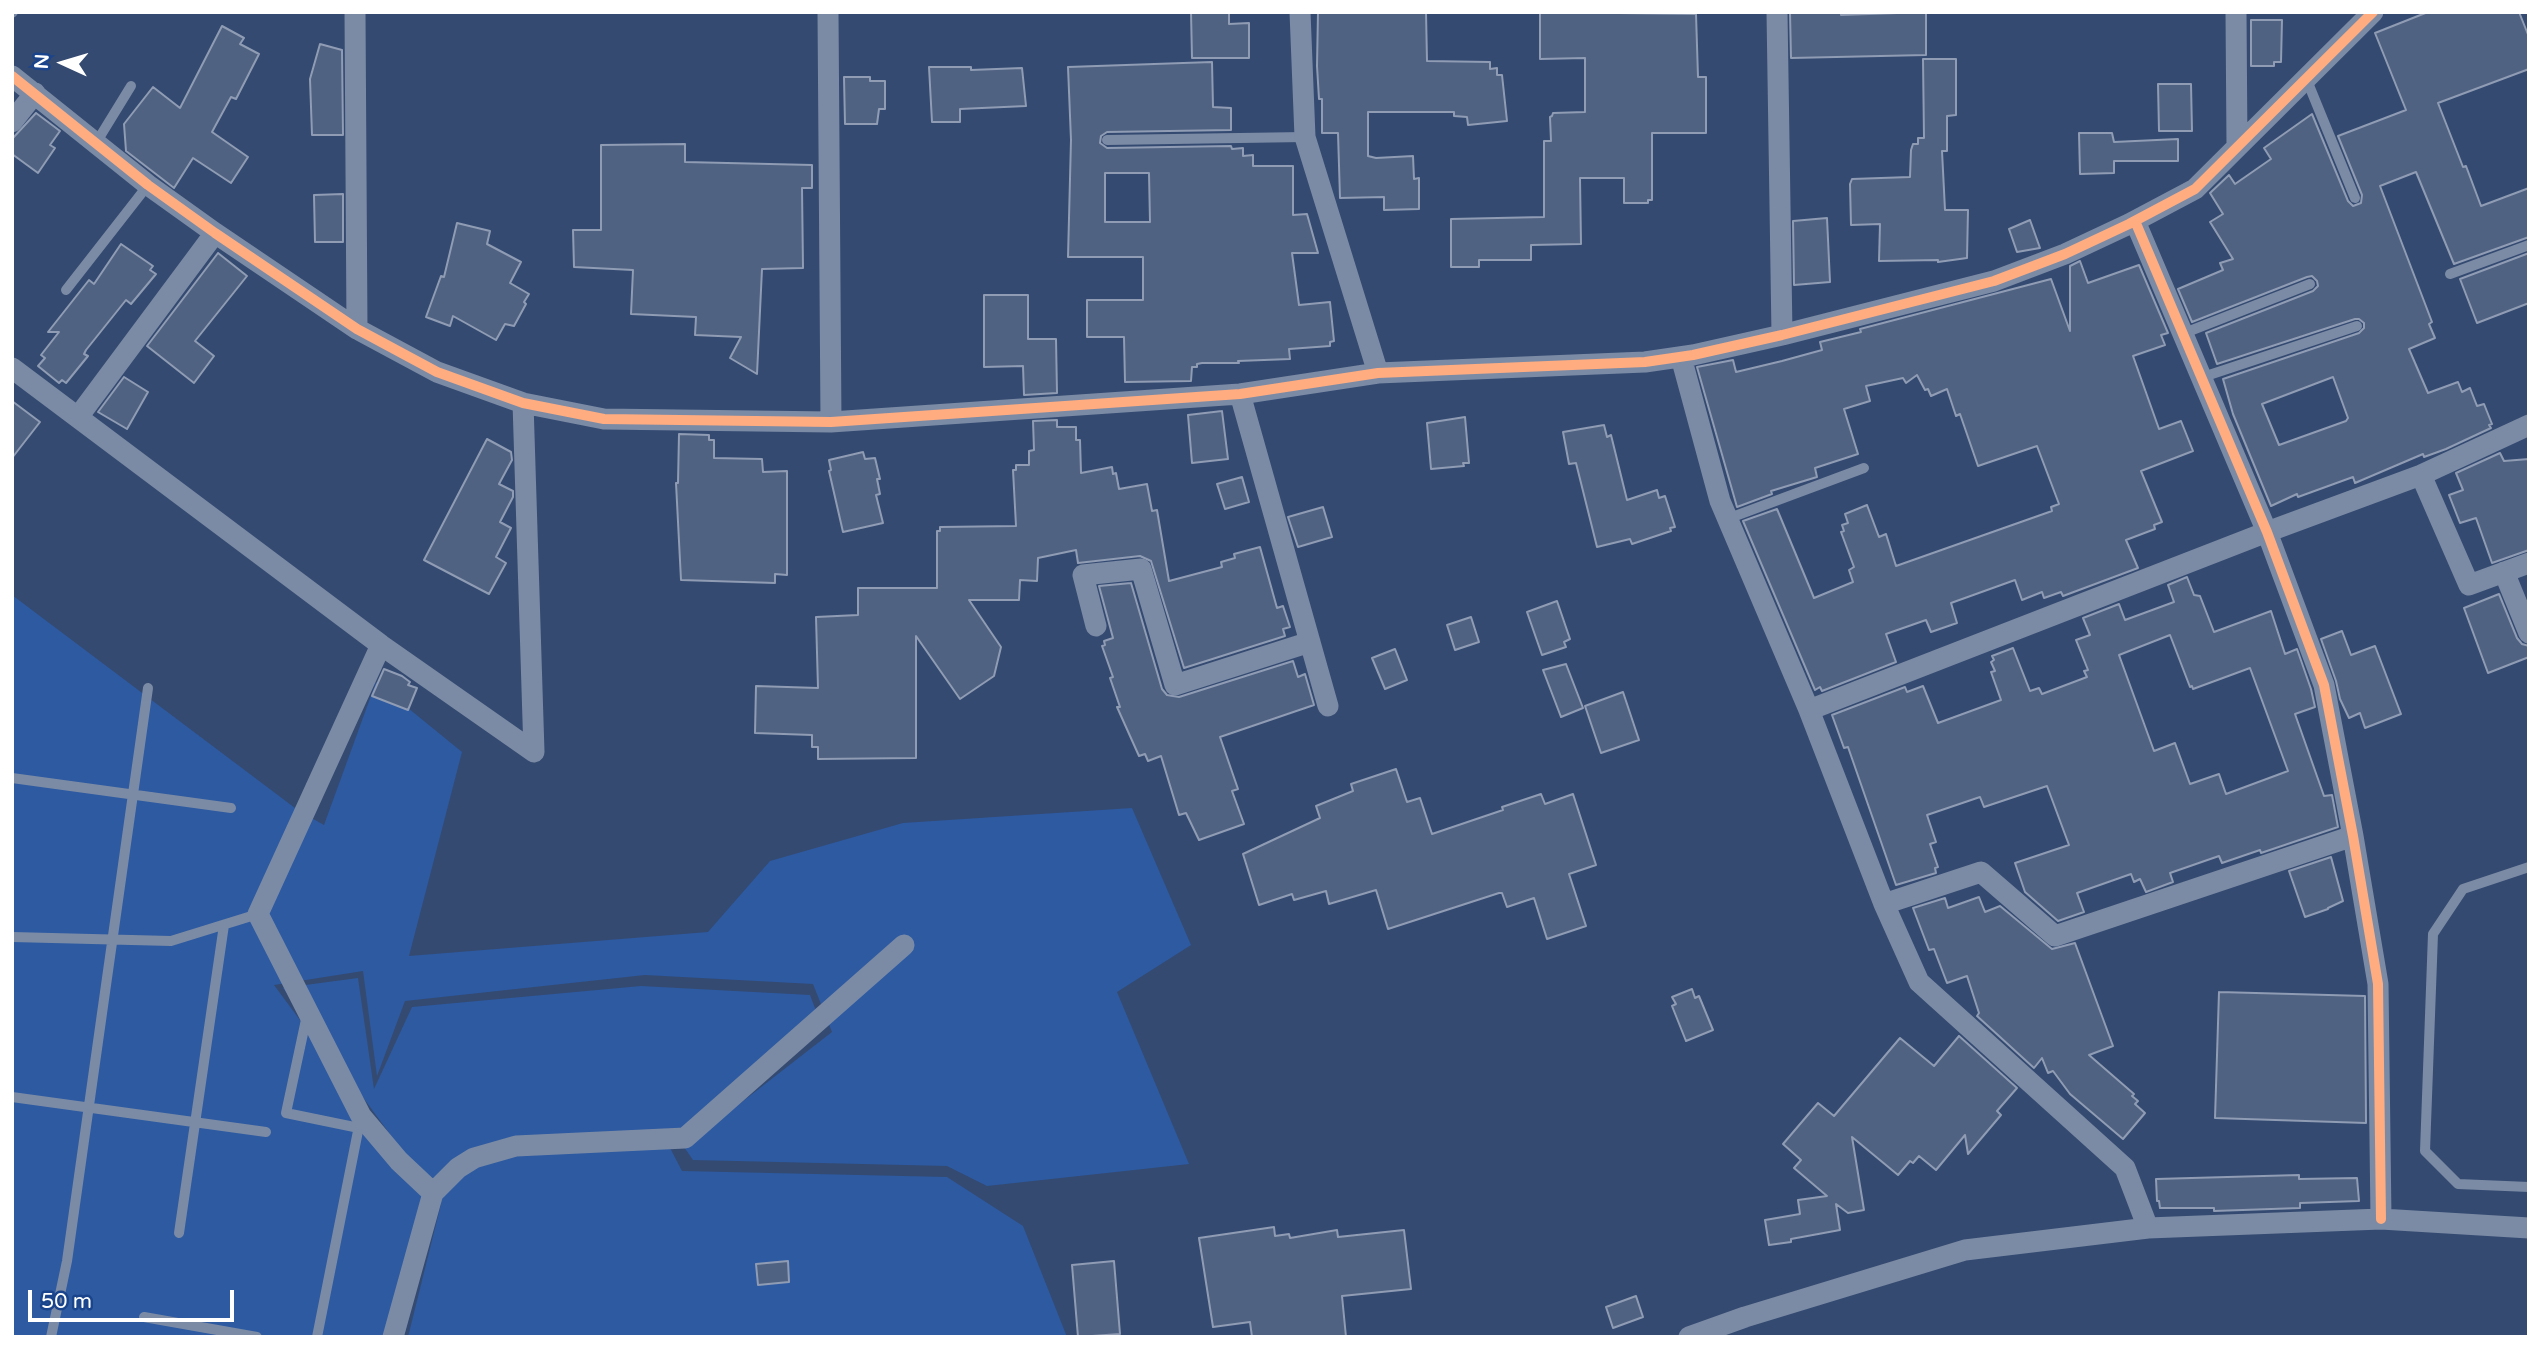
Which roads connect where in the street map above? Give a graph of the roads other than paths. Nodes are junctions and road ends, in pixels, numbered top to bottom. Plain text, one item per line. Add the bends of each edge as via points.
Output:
1 (355, 12) edge
2 (828, 12) edge
3 (1300, 12) edge
4 (1777, 12) edge
5 (2236, 12) edge
6 (2373, 12) edge
7 (12, 76) edge
8 (2306, 78) junction
9 (131, 86) dead end
10 (35, 93) junction
11 (12, 122) edge
12 (1305, 137) junction
13 (1107, 139) dead end
14 (96, 143) junction
15 (2237, 146) junction
16 (148, 185) junction
17 (2355, 198) dead end
18 (2135, 221) junction
19 (215, 233) junction
20 (2529, 245) edge
21 (2450, 274) dead end
22 (2310, 284) dead end
23 (66, 290) dead end
24 (2357, 326) dead end
25 (357, 329) junction
26 (2182, 334) junction
27 (1782, 335) junction
28 (1681, 357) junction
29 (12, 368) edge
30 (1378, 373) junction
31 (2200, 378) junction
32 (1240, 394) junction
33 (523, 403) junction
34 (78, 417) junction
35 (831, 422) junction
36 (2529, 425) edge
37 (1864, 468) dead end
38 (2421, 475) junction
39 (1727, 519) junction
40 (2267, 532) junction
41 (2529, 563) edge
42 (2504, 572) junction
43 (1096, 626) dead end
44 (2529, 633) edge
45 (1310, 642) junction
46 (380, 645) junction
47 (148, 688) dead end
48 (1328, 706) dead end
49 (1809, 710) junction
50 (12, 778) edge
51 (132, 794) junction
52 (231, 808) dead end
53 (2353, 836) junction
54 (2529, 867) edge
55 (1884, 904) junction
56 (258, 914) junction
57 (224, 925) junction
58 (12, 937) edge
59 (112, 940) junction
60 (904, 945) dead end
61 (308, 1011) junction
62 (12, 1097) edge
63 (88, 1107) junction
64 (195, 1122) junction
65 (360, 1122) junction
66 (266, 1132) dead end
67 (2529, 1187) edge
68 (433, 1193) junction
69 (2381, 1219) junction
70 (2148, 1228) junction
71 (2529, 1228) edge
72 (179, 1233) dead end
73 (144, 1317) dead end
74 (51, 1337) edge
75 (257, 1337) edge
76 (317, 1337) edge
77 (393, 1337) edge
78 (1689, 1337) edge

1 - 25 street
2 - 35 street
3 - 12 street
4 - 27 street
5 - 15 street
6 - 8 street
7 - 10 street
8 - 15 street
8 - 17 lane
9 - 14 lane
10 - 11 street
10 - 14 street
12 - 13 lane
12 - 30 street
14 - 16 street
15 - 18 street via 2195,190
16 - 19 street
16 - 23 lane
18 - 26 street
18 - 27 street via 1994,281
19 - 25 street
19 - 34 street
20 - 21 lane
22 - 26 lane
24 - 31 lane
25 - 33 street via 437,372
26 - 31 street
27 - 28 street
28 - 30 street
28 - 39 street
29 - 34 street
30 - 32 street
31 - 40 street
32 - 35 street
32 - 45 street
33 - 35 street via 604,419
33 - 46 street via 534,752
34 - 46 street
36 - 38 street
37 - 39 lane
38 - 40 street
38 - 42 street via 2469,584
39 - 49 street
40 - 49 street
40 - 53 street via 2324,685
41 - 42 street
42 - 44 street
43 - 45 street via 1083,575 1141,569 1175,685
45 - 48 street
46 - 56 street
47 - 51 lane
49 - 55 street
50 - 51 lane
51 - 52 lane
51 - 59 lane
53 - 55 street via 2055,936 1981,872
53 - 69 street via 2378,984
54 - 67 lane via 2463,889 2433,934 2425,1151 2458,1184
55 - 70 street via 1919,982 2125,1168
56 - 57 lane
56 - 61 street
57 - 59 lane via 171,941
57 - 64 lane
58 - 59 lane
59 - 63 lane
60 - 68 street via 685,1138 516,1146 474,1158
61 - 65 street
61 - 65 lane via 286,1113
62 - 63 lane
63 - 64 lane
63 - 74 lane
64 - 66 lane
64 - 72 lane
65 - 68 street
65 - 76 lane
68 - 77 street
69 - 70 street
69 - 71 street
70 - 78 street via 1965,1250
73 - 75 lane

